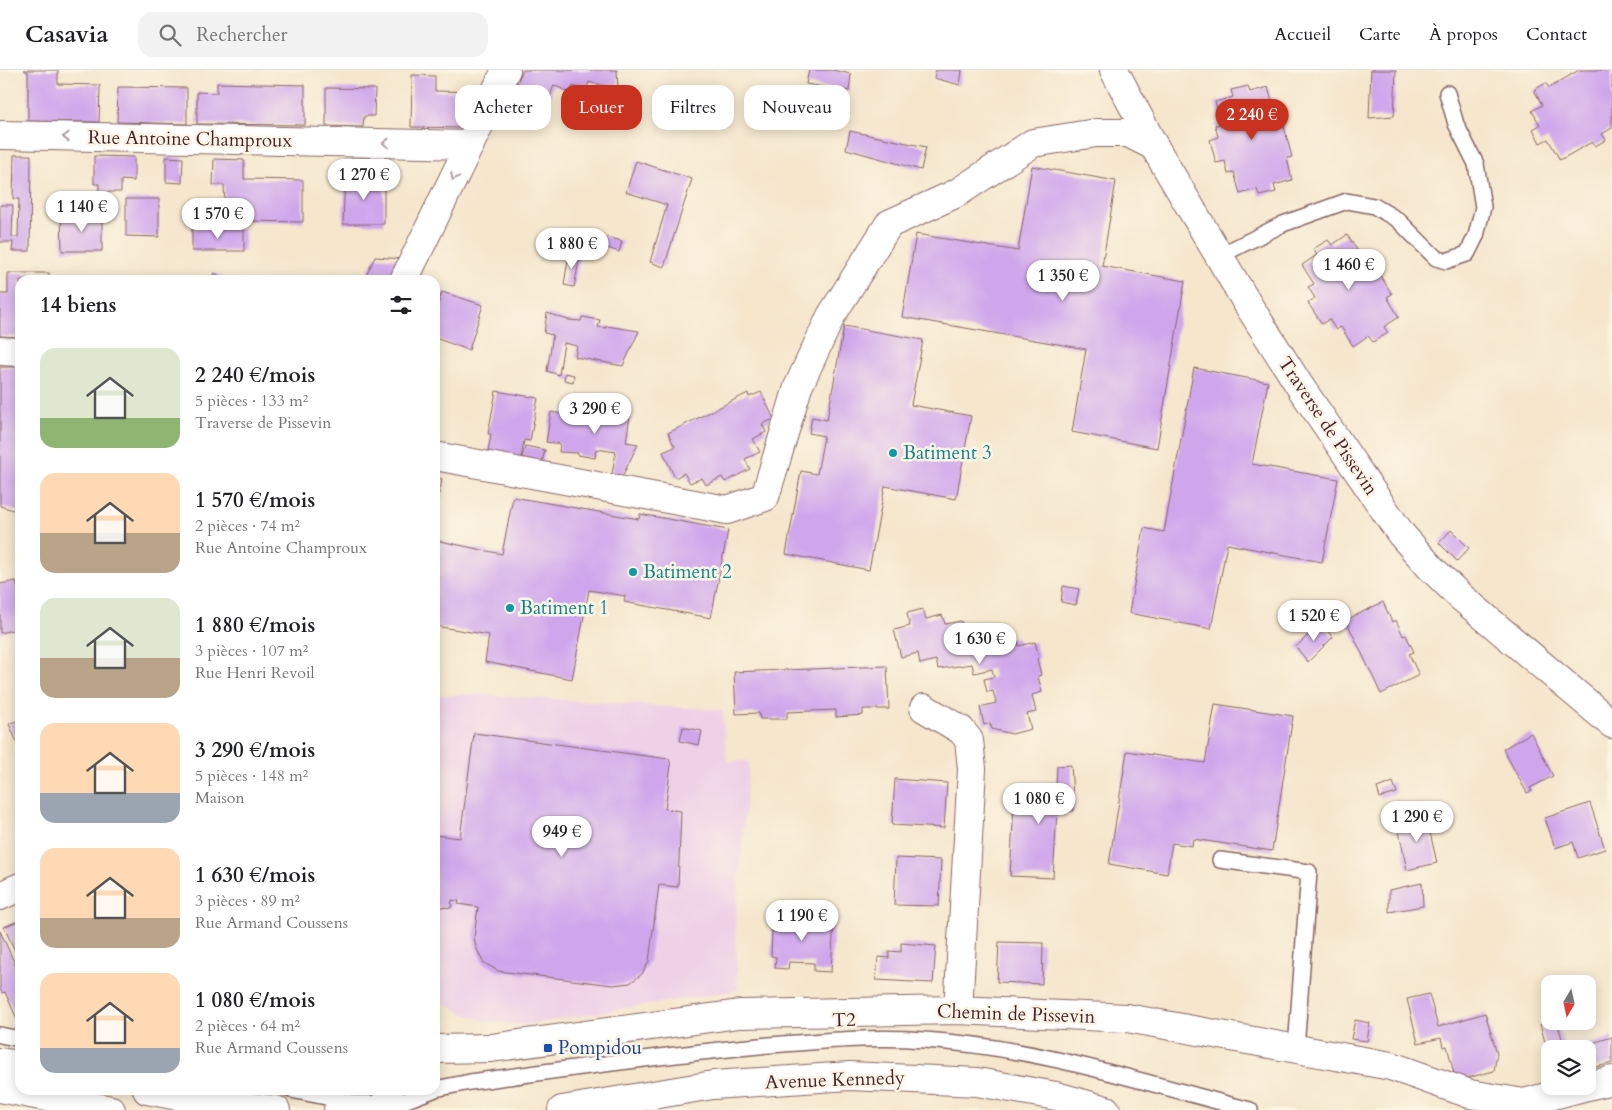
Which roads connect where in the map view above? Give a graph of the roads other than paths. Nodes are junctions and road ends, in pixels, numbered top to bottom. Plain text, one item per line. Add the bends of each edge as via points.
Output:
1 (506, 70) edge
2 (1114, 70) edge
3 (1447, 93) dead end
4 (0, 135) edge
5 (470, 145) junction
6 (1154, 146) junction
7 (1219, 256) junction
8 (406, 275) edge
9 (0, 351) edge
10 (15, 352) edge
11 (440, 457) edge
12 (924, 708) dead end
13 (1612, 724) edge
14 (1220, 860) dead end
15 (15, 888) edge
16 (0, 896) edge
17 (958, 1010) junction
18 (0, 1035) edge
19 (15, 1038) edge
20 (440, 1049) edge
21 (1296, 1049) junction
22 (0, 1062) edge
23 (15, 1064) edge
24 (1612, 1080) edge
25 (1596, 1084) edge
26 (0, 1088) edge
27 (440, 1089) edge
28 (15, 1091) edge
29 (35, 1095) edge
30 (173, 1095) edge
31 (320, 1095) edge
32 (419, 1095) edge
33 (1554, 1095) edge
34 (386, 1106) edge
35 (111, 1110) edge
36 (276, 1110) edge
37 (338, 1110) edge
38 (562, 1110) edge
39 (1106, 1110) edge
40 (1250, 1110) edge

1 - 5 street
2 - 6 street, Traverse de Pissevin
3 - 7 lane via 1456,124 1476,164 1483,207 1476,236 1467,254 1446,261 1436,258 1398,220 1374,206 1347,201 1283,224
5 -> 4 street, Rue Antoine Champroux
5 -> 8 street
6 - 7 street, Traverse de Pissevin
6 - 11 street via 1128,133 1096,132 1033,143 957,193 889,224 831,316 798,387 765,497 727,510
7 - 13 street, Traverse de Pissevin via 1301,388 1401,534 1461,597
9 - 10 street
12 - 17 street via 961,730 969,740 972,770
14 - 21 lane via 1309,872
15 - 16 street
17 - 20 street, Chemin de Pissevin via 739,1014 491,1048
17 - 21 street, Chemin de Pissevin via 1127,1018
18 - 19 lane
21 - 33 street, Chemin de Pissevin via 1391,1066 1470,1094 1524,1103
22 - 23 street
24 - 25 street, Chemin de Pissevin
26 - 28 street
27 - 40 lane, T2 via 705,1051 845,1039 924,1040 1047,1056
29 - 35 street
30 - 36 street
31 - 34 lane
32 - 34 lane, T2
34 - 37 street
38 - 39 street, Avenue Kennedy via 713,1085 850,1076 977,1082 1056,1096

